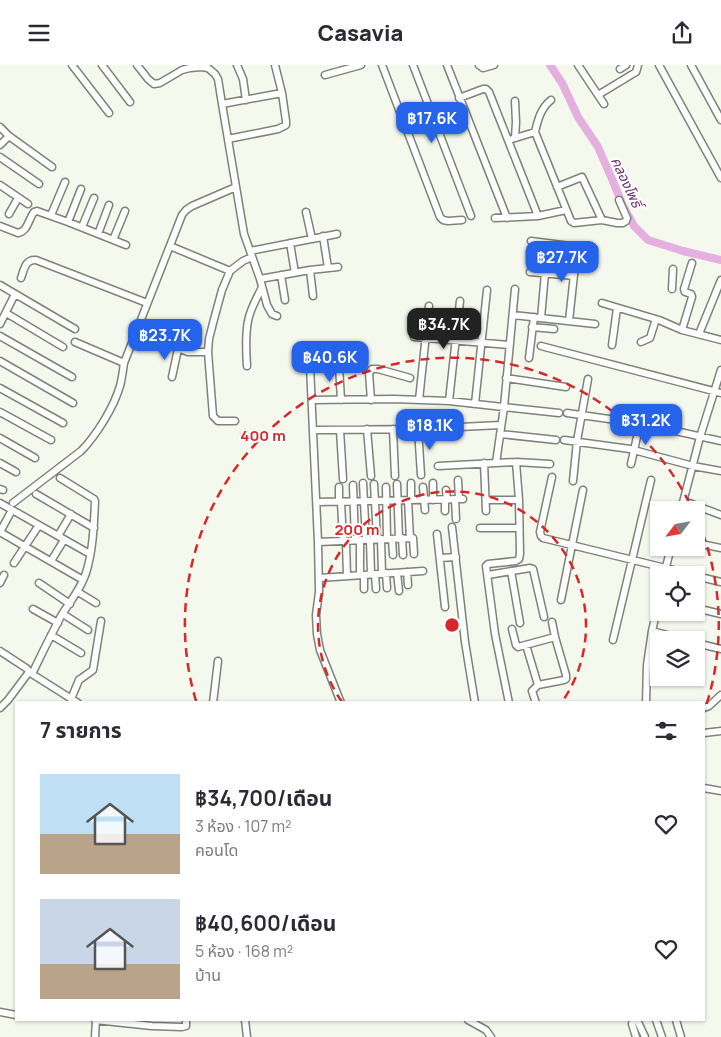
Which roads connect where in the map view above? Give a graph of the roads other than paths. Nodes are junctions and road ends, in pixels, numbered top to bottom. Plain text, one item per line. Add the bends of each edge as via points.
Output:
1 (72, 65) edge
2 (102, 65) edge
3 (137, 65) edge
4 (237, 65) edge
5 (275, 65) edge
6 (362, 65) edge
7 (382, 65) edge
8 (412, 65) edge
9 (447, 65) edge
10 (479, 65) edge
11 (494, 65) edge
12 (578, 65) edge
13 (638, 65) edge
14 (659, 65) edge
15 (692, 65) edge
16 (202, 66) edge
17 (342, 68) edge
18 (325, 75) dead end
19 (282, 93) junction
20 (598, 95) junction
21 (459, 98) junction
22 (246, 100) junction
23 (551, 100) dead end
24 (515, 101) dead end
25 (130, 102) dead end
26 (222, 104) junction
27 (604, 104) dead end
28 (109, 113) dead end
29 (721, 120) edge
30 (0, 127) edge
31 (534, 132) junction
32 (9, 136) junction
33 (228, 139) junction
34 (511, 139) junction
35 (0, 145) edge
36 (0, 157) edge
37 (52, 167) dead end
38 (721, 178) edge
39 (64, 183) dead end
40 (39, 184) dead end
41 (0, 185) edge
42 (236, 187) junction
43 (557, 187) junction
44 (81, 189) dead end
45 (18, 198) junction
46 (94, 198) dead end
47 (619, 199) dead end
48 (28, 204) dead end
49 (109, 205) dead end
50 (566, 209) junction
51 (125, 211) dead end
52 (306, 212) dead end
53 (9, 214) dead end
54 (52, 215) junction
55 (471, 216) dead end
56 (538, 216) junction
57 (494, 218) dead end
58 (507, 218) junction
59 (462, 220) dead end
60 (602, 220) junction
61 (68, 222) junction
62 (0, 226) edge
63 (82, 227) junction
64 (337, 233) dead end
65 (98, 234) junction
66 (323, 236) junction
67 (312, 239) junction
68 (113, 240) junction
69 (530, 241) dead end
70 (290, 243) junction
71 (126, 245) dead end
72 (170, 246) junction
73 (577, 247) junction
74 (594, 249) dead end
75 (251, 254) junction
76 (692, 263) dead end
77 (338, 267) dead end
78 (328, 268) junction
79 (673, 269) dead end
80 (310, 270) junction
81 (230, 271) junction
82 (530, 272) dead end
83 (295, 273) junction
84 (544, 273) junction
85 (280, 275) junction
86 (574, 276) junction
87 (21, 279) dead end
88 (260, 279) junction
89 (721, 280) edge
90 (686, 284) junction
91 (0, 285) edge
92 (262, 287) junction
93 (515, 289) dead end
94 (488, 290) dead end
95 (15, 294) junction
96 (314, 296) dead end
97 (285, 300) dead end
98 (460, 301) dead end
99 (147, 303) junction
100 (602, 303) dead end
101 (429, 306) dead end
102 (617, 307) junction
103 (6, 313) junction
104 (513, 315) junction
105 (277, 316) dead end
106 (537, 317) junction
107 (656, 319) junction
108 (569, 321) junction
109 (0, 324) edge
110 (595, 324) dead end
111 (532, 327) junction
112 (75, 329) dead end
113 (554, 329) dead end
114 (682, 330) junction
115 (136, 333) junction
116 (699, 334) junction
117 (0, 336) edge
118 (414, 337) dead end
119 (426, 338) junction
120 (455, 341) junction
121 (721, 341) edge
122 (75, 342) dead end
123 (641, 342) dead end
124 (482, 343) junction
125 (510, 345) junction
126 (612, 345) dead end
127 (63, 347) dead end
128 (541, 347) dead end
129 (178, 349) junction
130 (208, 352) junction
131 (529, 358) dead end
132 (0, 361) edge
133 (124, 363) junction
134 (247, 366) dead end
135 (310, 366) dead end
136 (340, 366) dead end
137 (721, 371) edge
138 (72, 377) dead end
139 (172, 377) dead end
140 (410, 378) dead end
141 (506, 378) junction
142 (588, 379) dead end
143 (566, 387) dead end
144 (0, 388) edge
145 (714, 392) junction
146 (721, 393) edge
147 (419, 399) junction
148 (341, 400) junction
149 (371, 400) junction
150 (312, 401) junction
151 (449, 401) junction
152 (73, 403) dead end
153 (475, 404) junction
154 (504, 407) junction
155 (0, 412) edge
156 (559, 413) dead end
157 (567, 413) dead end
158 (582, 414) junction
159 (235, 421) dead end
160 (62, 423) dead end
161 (640, 423) junction
162 (501, 425) junction
163 (367, 429) junction
164 (394, 429) junction
165 (418, 429) junction
166 (313, 430) junction
167 (340, 430) junction
168 (500, 434) junction
169 (700, 437) junction
170 (0, 438) edge
171 (556, 439) dead end
172 (564, 440) dead end
173 (51, 441) dead end
174 (577, 441) junction
175 (721, 441) edge
176 (634, 450) junction
177 (35, 458) dead end
178 (516, 462) junction
179 (0, 463) edge
180 (484, 463) junction
181 (496, 463) junction
182 (550, 464) dead end
183 (631, 464) dead end
184 (693, 465) junction
185 (438, 466) dead end
186 (721, 471) edge
187 (16, 472) dead end
188 (421, 475) dead end
189 (371, 476) dead end
190 (395, 476) dead end
191 (552, 477) dead end
192 (60, 478) dead end
193 (343, 479) dead end
194 (458, 480) dead end
195 (651, 480) dead end
196 (572, 481) dead end
197 (363, 483) dead end
198 (411, 483) dead end
199 (433, 483) dead end
200 (374, 484) dead end
201 (397, 484) dead end
202 (353, 485) dead end
203 (339, 487) dead end
204 (386, 487) dead end
205 (423, 487) dead end
206 (446, 490) dead end
207 (583, 490) dead end
208 (36, 493) dead end
209 (454, 499) junction
210 (386, 500) junction
211 (398, 500) junction
212 (410, 500) junction
213 (424, 500) junction
214 (433, 500) junction
215 (486, 500) junction
216 (518, 500) junction
217 (353, 501) junction
218 (364, 501) junction
219 (375, 501) junction
220 (684, 501) edge
221 (317, 502) junction
222 (340, 502) junction
223 (0, 503) edge
224 (13, 503) dead end
225 (705, 509) edge
226 (12, 510) junction
227 (424, 510) dead end
228 (445, 511) dead end
229 (486, 511) dead end
230 (70, 515) junction
231 (721, 515) edge
232 (456, 519) dead end
233 (39, 525) junction
234 (452, 527) dead end
235 (94, 528) junction
236 (519, 528) junction
237 (480, 529) dead end
238 (437, 534) dead end
239 (2, 536) edge
240 (58, 536) junction
241 (410, 538) junction
242 (379, 539) junction
243 (64, 540) junction
244 (345, 541) junction
245 (318, 542) junction
246 (572, 544) junction
247 (705, 545) edge
248 (26, 546) junction
249 (721, 548) edge
250 (90, 554) junction
251 (414, 554) dead end
252 (392, 555) dead end
253 (403, 555) dead end
254 (456, 557) junction
255 (440, 558) junction
256 (633, 559) junction
257 (52, 561) junction
258 (14, 563) dead end
259 (652, 566) edge
260 (423, 571) dead end
261 (511, 571) junction
262 (407, 572) junction
263 (397, 573) junction
264 (373, 574) junction
265 (4, 575) dead end
266 (488, 575) junction
267 (347, 576) junction
268 (319, 577) junction
269 (705, 578) edge
270 (83, 580) junction
271 (721, 582) edge
272 (0, 583) edge
273 (39, 583) dead end
274 (408, 585) dead end
275 (387, 588) dead end
276 (364, 589) dead end
277 (376, 589) dead end
278 (399, 591) dead end
279 (78, 592) junction
280 (561, 600) dead end
281 (96, 603) dead end
282 (70, 604) junction
283 (445, 607) dead end
284 (32, 609) dead end
285 (705, 610) edge
286 (63, 614) junction
287 (721, 614) edge
288 (544, 617) dead end
289 (101, 621) dead end
290 (654, 621) edge
291 (552, 622) dead end
292 (58, 623) junction
293 (520, 623) dead end
294 (512, 629) dead end
295 (88, 630) dead end
296 (652, 631) edge
297 (51, 635) junction
298 (555, 637) junction
299 (613, 640) dead end
300 (526, 645) junction
301 (650, 645) edge
302 (705, 645) edge
303 (721, 649) edge
304 (0, 651) edge
305 (81, 653) dead end
306 (218, 661) dead end
307 (30, 673) junction
308 (538, 685) junction
309 (721, 695) edge
310 (71, 699) junction
311 (74, 701) edge
312 (213, 701) edge
313 (340, 701) edge
314 (475, 701) edge
315 (509, 701) edge
316 (535, 701) edge
317 (646, 701) edge
318 (0, 708) edge
319 (705, 708) edge
320 (721, 731) edge
321 (705, 733) edge
322 (705, 788) edge
323 (721, 791) edge
324 (0, 1013) edge
325 (15, 1015) edge
326 (96, 1021) edge
327 (105, 1021) edge
328 (186, 1021) edge
329 (245, 1021) edge
330 (470, 1021) edge
331 (633, 1021) edge
332 (637, 1021) edge
333 (656, 1021) edge
334 (676, 1021) edge
335 (95, 1037) edge
336 (247, 1037) edge
337 (491, 1037) edge
338 (636, 1037) edge
339 (645, 1037) edge
340 (662, 1037) edge
341 (681, 1037) edge

1 - 28 street
2 - 25 street
3 - 16 street via 151,83 157,84 182,70
4 - 22 street
5 - 19 street
6 - 17 street
7 - 59 street via 440,217 448,221
8 - 55 street
9 - 21 street
10 - 11 street via 483,68
12 - 20 street
13 - 20 street via 636,72
14 - 38 street
15 - 29 street
16 - 26 street via 212,70 218,79
17 - 18 street
19 - 22 street
19 - 33 street via 286,125
20 - 27 street
21 - 34 street via 486,89
21 - 58 street
22 - 26 street
23 - 31 street via 542,109
24 - 34 street via 516,123
26 - 33 street
30 - 32 street
31 - 34 street
31 - 43 street
32 - 35 street
32 - 37 street
33 - 42 street
34 - 56 street
36 - 40 street
39 - 54 street
41 - 45 street
42 - 72 street via 186,210
42 - 75 street
43 - 50 street
43 - 60 street via 582,177
44 - 61 street
45 - 48 street
45 - 53 street
46 - 63 street
47 - 60 street via 626,221
49 - 65 street
50 - 56 street
50 - 60 street via 573,223
51 - 68 street
52 - 67 street
54 - 61 street
54 - 62 street via 34,212 21,233
56 - 58 street
57 - 58 street
61 - 63 street
63 - 65 street
64 - 66 street
65 - 68 street
66 - 67 street
66 - 78 street
67 - 70 street
68 - 71 street
69 - 73 street
70 - 75 street
70 - 83 street
72 - 81 street
72 - 99 street
73 - 74 street
73 - 86 street
75 - 81 street
75 - 88 street
76 - 90 street
77 - 78 street
78 - 80 street
79 - 90 street via 672,285
80 - 83 street
80 - 96 street
81 - 130 street via 218,301
82 - 84 street
83 - 85 street
84 - 86 street
84 - 106 street
85 - 88 street
85 - 97 street
86 - 108 street
87 - 99 street via 27,263 36,260
88 - 92 street
89 - 116 street
90 - 114 street via 684,291 692,297
91 - 95 street
92 - 105 street via 270,311
92 - 134 street via 248,321
93 - 104 street
94 - 124 street
95 - 103 street
95 - 112 street
98 - 120 street
99 - 115 street
100 - 102 street
101 - 119 street
102 - 107 street
102 - 126 street
103 - 109 street
103 - 127 street
104 - 106 street
104 - 125 street
106 - 108 street
106 - 111 street
107 - 114 street
107 - 123 street via 650,337
108 - 110 street
111 - 113 street
111 - 131 street
114 - 116 street
115 - 129 street
115 - 133 street
116 - 121 street
117 - 138 street
118 - 119 street
119 - 120 street
119 - 147 street
120 - 124 street
120 - 151 street
122 - 133 street
124 - 125 street
124 - 153 street
125 - 141 street
128 - 145 street
129 - 130 street
129 - 139 street
130 - 159 street via 213,416 218,421
132 - 152 street
133 - 224 street via 112,408 88,445
135 - 150 street
136 - 148 street
137 - 145 street
140 - 149 street via 372,369 369,373
141 - 143 street
141 - 154 street
142 - 158 street
144 - 160 street
145 - 146 street
145 - 169 street
147 - 149 street
147 - 151 street
148 - 149 street
148 - 150 street
150 - 166 street
151 - 153 street
153 - 154 street
154 - 156 street
154 - 162 street
155 - 173 street
157 - 158 street
158 - 161 street
158 - 174 street
161 - 169 street
161 - 176 street
162 - 165 street
162 - 168 street
163 - 164 street
163 - 167 street
163 - 189 street
164 - 165 street
164 - 190 street
165 - 188 street
166 - 167 street
166 - 221 street
167 - 193 street
168 - 171 street
168 - 181 street
169 - 175 street
169 - 184 street
170 - 177 street
172 - 174 street
174 - 176 street
174 - 196 street
176 - 183 street
176 - 184 street
178 - 181 street
178 - 182 street
178 - 216 street
179 - 187 street
180 - 181 street
180 - 185 street
180 - 215 street
184 - 186 street
184 - 220 street
191 - 246 street via 540,533 544,538
192 - 235 street via 94,499
194 - 209 street
195 - 256 street
197 - 218 street
198 - 212 street
199 - 214 street
200 - 219 street
201 - 211 street
202 - 217 street
203 - 222 street
204 - 210 street
205 - 213 street
206 - 209 street
207 - 246 street
208 - 230 street
209 - 214 street
209 - 228 street
209 - 232 street
210 - 211 street
210 - 219 street
210 - 242 street
211 - 212 street
211 - 242 street
212 - 213 street
212 - 241 street
213 - 214 street
213 - 227 street
215 - 216 street
215 - 229 street
216 - 236 street
217 - 218 street
217 - 222 street
217 - 242 street
218 - 219 street
218 - 242 street
219 - 242 street
221 - 222 street
221 - 245 street
222 - 244 street
223 - 226 street
225 - 231 street
226 - 233 street
226 - 239 street via 0,531
230 - 235 street
230 - 240 street
233 - 240 street
233 - 248 street
234 - 254 street
235 - 250 street
236 - 237 street
236 - 266 street via 519,559 488,564
238 - 255 street
239 - 248 street
240 - 243 street
241 - 242 street
241 - 251 street via 413,538
242 - 244 street
242 - 252 street
242 - 253 street
242 - 264 street
242 - 264 street
242 - 264 street
243 - 250 street
243 - 257 street
244 - 245 street
244 - 267 street
245 - 268 street
246 - 256 street
246 - 280 street
247 - 249 street
248 - 257 street
248 - 258 street
250 - 270 street
254 - 255 street
254 - 314 street
255 - 283 street
256 - 259 street
256 - 299 street
257 - 270 street
260 - 262 street
261 - 266 street
261 - 288 street via 533,569
261 - 293 street
262 - 263 street
262 - 274 street
263 - 264 street
263 - 278 street
264 - 267 street
264 - 275 street
264 - 276 street
264 - 277 street
265 - 272 street
266 - 315 street
267 - 268 street
268 - 313 street via 317,634
269 - 271 street
270 - 279 street
273 - 282 street
279 - 281 street
279 - 282 street
282 - 286 street
284 - 292 street
285 - 287 street
286 - 292 street
286 - 295 street
289 - 310 street via 93,670 79,680
290 - 296 street
291 - 298 street
292 - 297 street
294 - 300 street via 516,645
297 - 305 street
297 - 307 street
298 - 300 street
298 - 308 street via 566,679
300 - 308 street
301 - 317 street
302 - 303 street
304 - 307 street
306 - 312 street
307 - 310 street
307 - 318 street
308 - 316 street via 532,691
309 - 319 street
310 - 311 street
320 - 321 street
322 - 323 street
324 - 325 street
326 - 335 street
327 - 328 street via 182,1027 186,1026
329 - 336 street
330 - 337 street via 486,1030
331 - 338 street
332 - 339 street
333 - 340 street
334 - 341 street

